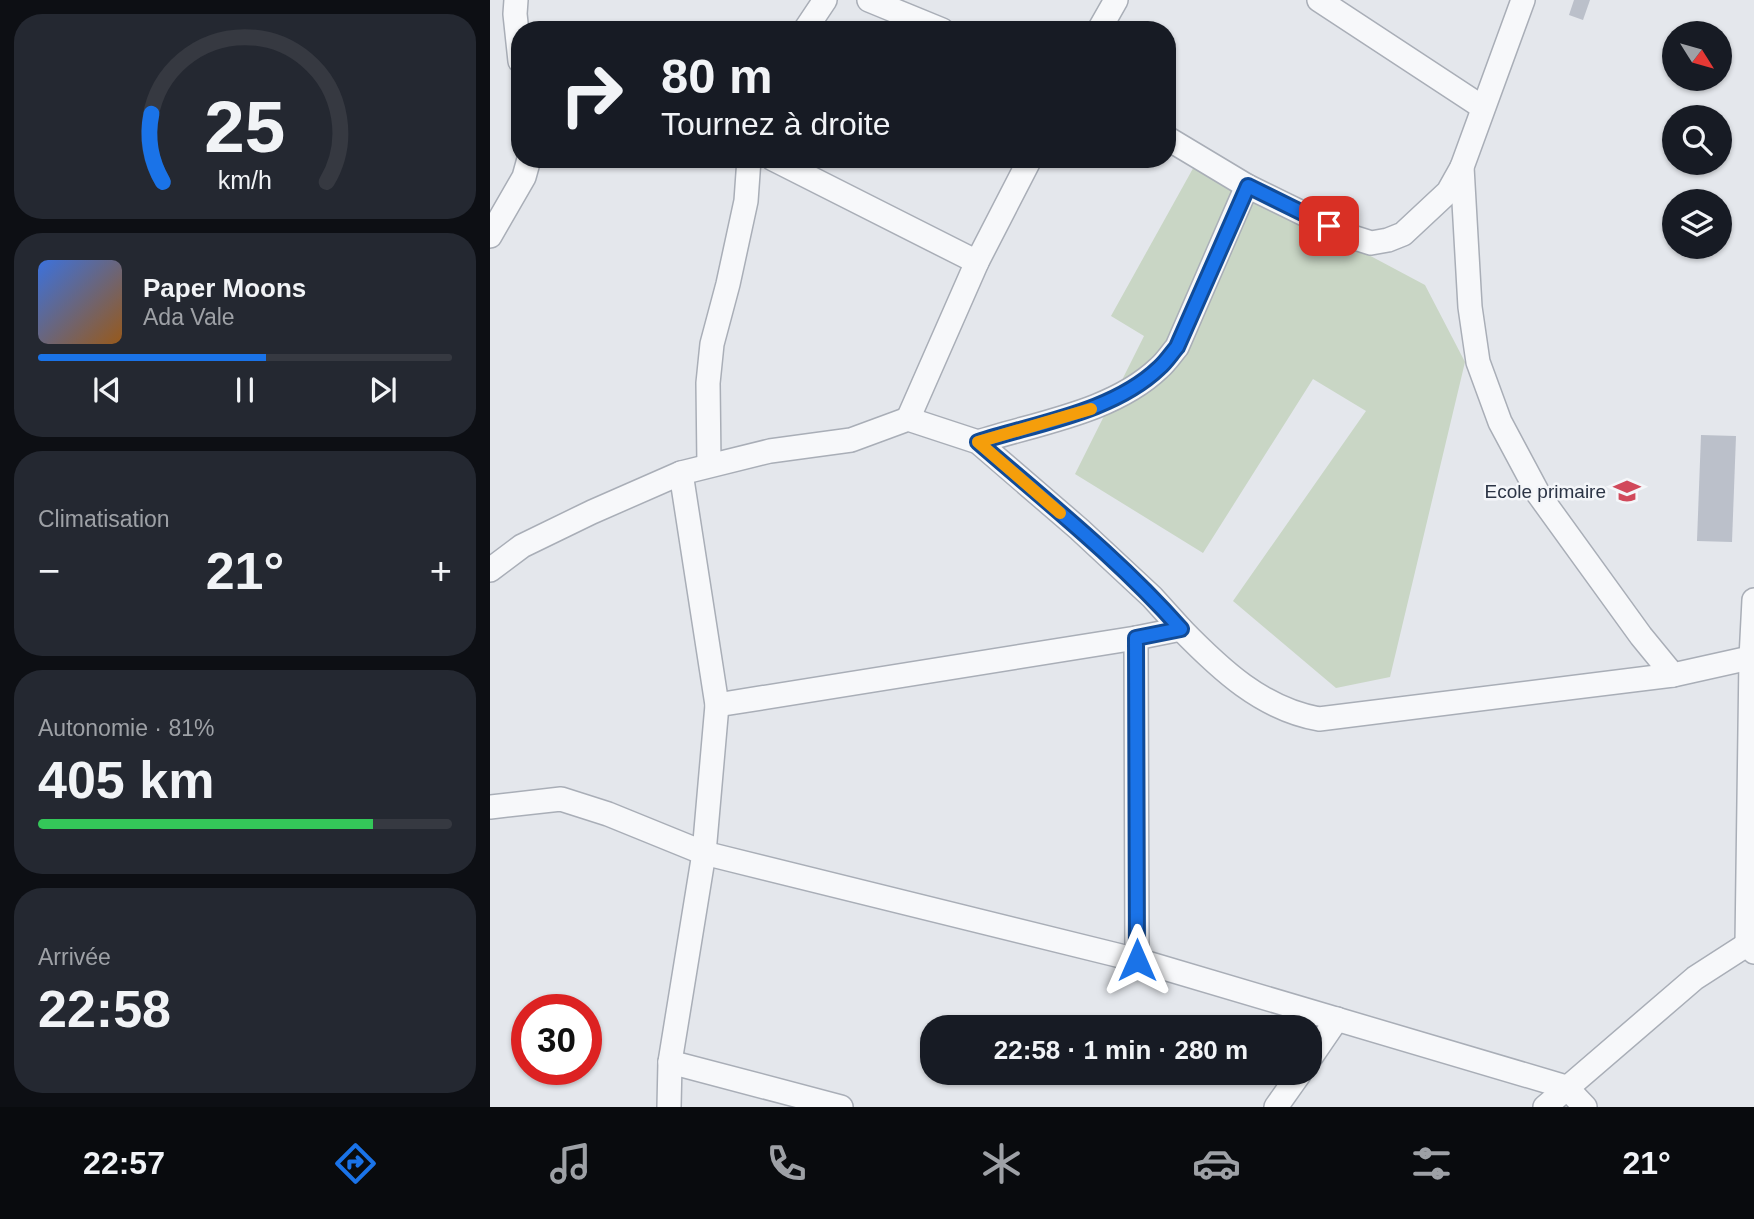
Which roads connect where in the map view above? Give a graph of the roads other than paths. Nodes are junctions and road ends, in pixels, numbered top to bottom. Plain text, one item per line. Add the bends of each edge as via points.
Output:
1 (516, 0) edge
2 (825, 0) edge
3 (869, 0) edge
4 (1115, 0) edge
5 (1320, 0) edge
6 (1523, 0) edge
7 (516, 21) edge
8 (811, 21) edge
9 (920, 21) edge
10 (1104, 21) edge
11 (1482, 107) junction
12 (1176, 143) edge
13 (1462, 167) junction
14 (526, 168) edge
15 (748, 168) edge
16 (791, 168) edge
17 (1025, 168) edge
18 (1248, 186) junction
19 (490, 236) edge
20 (976, 262) junction
21 (908, 419) junction
22 (978, 442) junction
23 (709, 465) junction
24 (681, 473) junction
25 (490, 570) edge
26 (1754, 600) edge
27 (1181, 629) junction
28 (1136, 638) junction
29 (1753, 657) edge
30 (1673, 675) junction
31 (717, 705) junction
32 (490, 807) edge
33 (704, 853) junction
34 (1752, 945) edge
35 (1137, 960) junction
36 (1337, 1019) junction
37 (1322, 1041) edge
38 (670, 1062) junction
39 (1292, 1085) edge
40 (1566, 1087) junction
41 (669, 1107) edge
42 (841, 1107) edge
43 (1276, 1107) edge
44 (1545, 1107) edge
45 (1585, 1107) edge

1 - 7 street
2 - 8 street
3 - 9 street
4 - 10 street
5 - 11 street
6 - 11 street
11 - 13 street
12 - 18 street
13 - 18 street via 1448,192 1403,233 1371,243
13 - 30 street via 1478,362 1500,422 1539,495
14 - 19 street
15 - 23 street via 746,201 712,344
16 - 20 street
17 - 20 street
18 - 22 street via 1177,347 1160,368 1137,386 1085,411
20 - 21 street
21 - 22 street
21 - 23 street via 851,440
22 - 27 street via 1152,597
23 - 24 street
24 - 25 street via 522,546
24 - 31 street
26 - 29 street
27 - 28 street
27 - 30 street via 1217,667 1274,706 1319,719
28 - 31 street
28 - 35 street
29 - 30 street
29 - 34 street
31 - 33 street
32 - 33 street via 561,799
33 - 35 street
33 - 38 street
34 - 40 street via 1695,978
35 - 36 street
36 - 37 street
36 - 40 street
38 - 41 street
38 - 42 street
39 - 43 street
40 - 44 street
40 - 45 street

